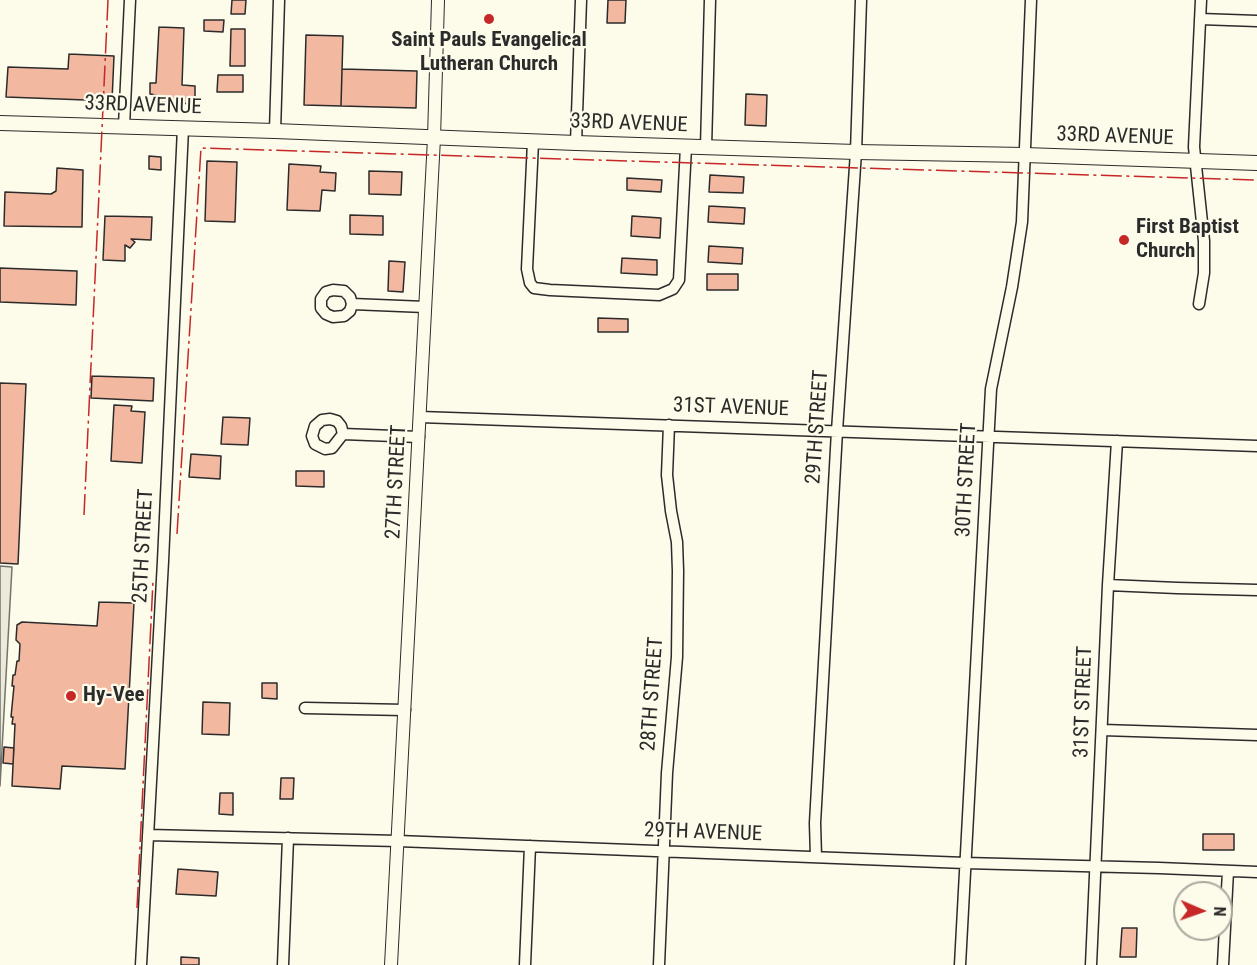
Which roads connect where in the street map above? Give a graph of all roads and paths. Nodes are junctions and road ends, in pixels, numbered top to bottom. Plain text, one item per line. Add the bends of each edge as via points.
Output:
1 (129, 0) edge
2 (279, 0) edge
3 (438, 0) edge
4 (581, 0) edge
5 (710, 0) edge
6 (861, 0) edge
7 (1030, 0) edge
8 (1201, 0) edge
9 (1200, 19) junction
10 (1257, 21) edge
11 (0, 123) edge
12 (124, 126) junction
13 (183, 128) junction
14 (274, 131) junction
15 (434, 138) junction
16 (533, 142) junction
17 (576, 143) junction
18 (686, 147) junction
19 (706, 147) junction
20 (856, 152) junction
21 (1025, 155) junction
22 (1195, 161) junction
23 (1257, 163) edge
24 (352, 304) dead end
25 (1199, 304) dead end
26 (425, 307) junction
27 (420, 417) junction
28 (669, 425) junction
29 (837, 431) junction
30 (343, 434) dead end
31 (990, 436) junction
32 (419, 437) junction
33 (1117, 441) junction
34 (1257, 446) edge
35 (1108, 585) junction
36 (1257, 590) edge
37 (305, 708) dead end
38 (405, 710) junction
39 (1102, 730) junction
40 (1257, 735) edge
41 (148, 835) junction
42 (288, 838) junction
43 (398, 841) junction
44 (530, 846) junction
45 (664, 851) junction
46 (816, 857) junction
47 (965, 863) junction
48 (1096, 866) junction
49 (1228, 871) junction
50 (1257, 872) edge
51 (141, 965) edge
52 (283, 965) edge
53 (391, 965) edge
54 (525, 965) edge
55 (659, 965) edge
56 (960, 965) edge
57 (1091, 965) edge
58 (1223, 965) edge

1 - 12 street
2 - 14 street
3 - 15 street, 27TH STREET
4 - 17 street
5 - 19 street
6 - 20 street, 29TH STREET
7 - 21 street, 30TH STREET
8 - 9 street
9 - 10 street
9 - 22 street
11 - 12 main road, 33RD AVENUE
12 - 13 main road, 33RD AVENUE
13 - 14 main road, 33RD AVENUE
13 - 41 street, 25TH STREET
14 - 15 main road, 33RD AVENUE
15 - 16 main road, 33RD AVENUE
15 - 26 street, 27TH STREET
16 - 17 main road, 33RD AVENUE
16 - 18 street via 527,269 534,288 659,295 673,289 679,280
17 - 18 main road, 33RD AVENUE
18 - 19 main road, 33RD AVENUE
19 - 20 main road, 33RD AVENUE
20 - 21 main road, 33RD AVENUE
20 - 29 street, 29TH STREET
21 - 22 main road, 33RD AVENUE
21 - 31 street, 30TH STREET via 1023,222 991,389
22 - 23 main road, 33RD AVENUE
22 - 25 street via 1204,241
24 - 26 street
26 - 27 street, 27TH STREET
27 - 28 street, 31ST AVENUE
27 - 32 street, 27TH STREET
28 - 29 street, 31ST AVENUE
28 - 45 street, 28TH STREET via 667,475 678,571
29 - 31 street, 31ST AVENUE
29 - 46 street, 29TH STREET
30 - 32 street
31 - 33 street, 31ST AVENUE
31 - 47 street, 30TH STREET
32 - 38 street, 27TH STREET
33 - 34 street, 31ST AVENUE
33 - 35 street, 31ST STREET
35 - 36 street
35 - 39 street, 31ST STREET
37 - 38 street
38 - 43 street, 27TH STREET
39 - 40 street
39 - 48 street, 31ST STREET
41 - 42 street, 29TH AVENUE
41 - 51 street, 25TH STREET
42 - 43 street, 29TH AVENUE
42 - 52 street
43 - 44 street, 29TH AVENUE
43 - 53 street, 27TH STREET
44 - 45 street, 29TH AVENUE
44 - 54 street
45 - 46 street, 29TH AVENUE
45 - 55 street, 28TH STREET
46 - 47 street, 29TH AVENUE
47 - 48 street, 29TH AVENUE
47 - 56 street, 30TH STREET
48 - 49 street, 29TH AVENUE
48 - 57 street, 31ST STREET
49 - 50 street, 29TH AVENUE
49 - 58 street

